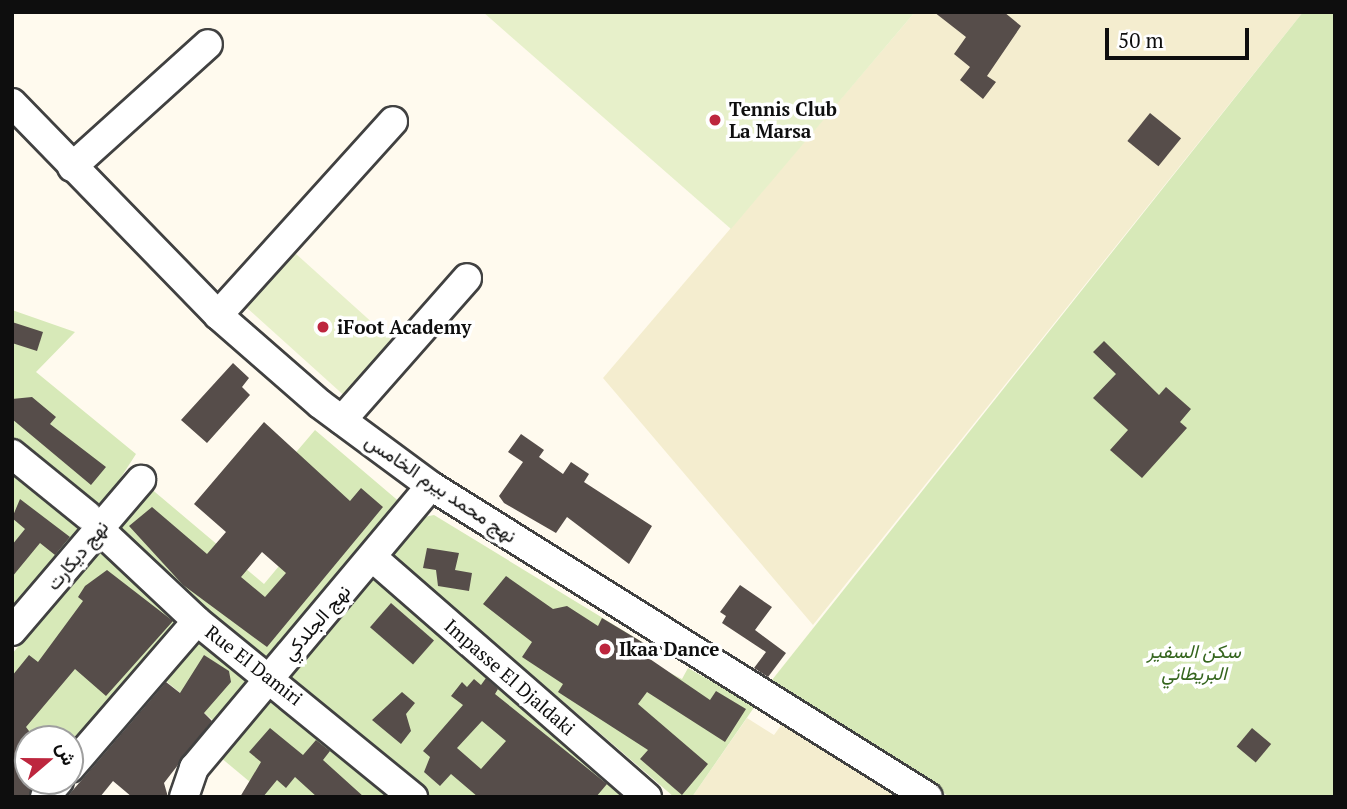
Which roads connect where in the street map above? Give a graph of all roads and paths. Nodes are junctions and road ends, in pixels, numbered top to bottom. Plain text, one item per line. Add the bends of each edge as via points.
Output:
1 (208, 44) dead end
2 (13, 105) edge
3 (393, 121) dead end
4 (72, 167) junction
5 (467, 278) dead end
6 (218, 315) junction
7 (342, 420) junction
8 (12, 454) edge
9 (141, 480) dead end
10 (431, 486) junction
11 (93, 522) junction
12 (372, 557) junction
13 (197, 621) junction
14 (12, 631) edge
15 (270, 676) junction
16 (84, 752) edge
17 (184, 797) edge
18 (413, 797) edge
19 (647, 797) edge
20 (928, 797) edge

1 - 4 street
2 - 4 street, نهج محمد بيرم الخامس
3 - 6 street
4 - 6 street, نهج محمد بيرم الخامس
5 - 7 street
6 - 7 street, نهج محمد بيرم الخامس
7 - 10 street, نهج محمد بيرم الخامس
8 - 11 street, Rue El Damiri
9 - 11 street, نهج ديكارت
10 - 12 street, نهج الجلدكي
10 - 20 street, نهج محمد بيرم الخامس
11 - 13 street, Rue El Damiri
11 - 14 street, نهج ديكارت
12 - 15 street, نهج الجلدكي
12 - 19 street, Impasse El Djaldaki
13 - 15 street, Rue El Damiri
13 - 16 street
15 - 17 street, نهج الجلدكي via 194,768
15 - 18 street, Rue El Damiri

